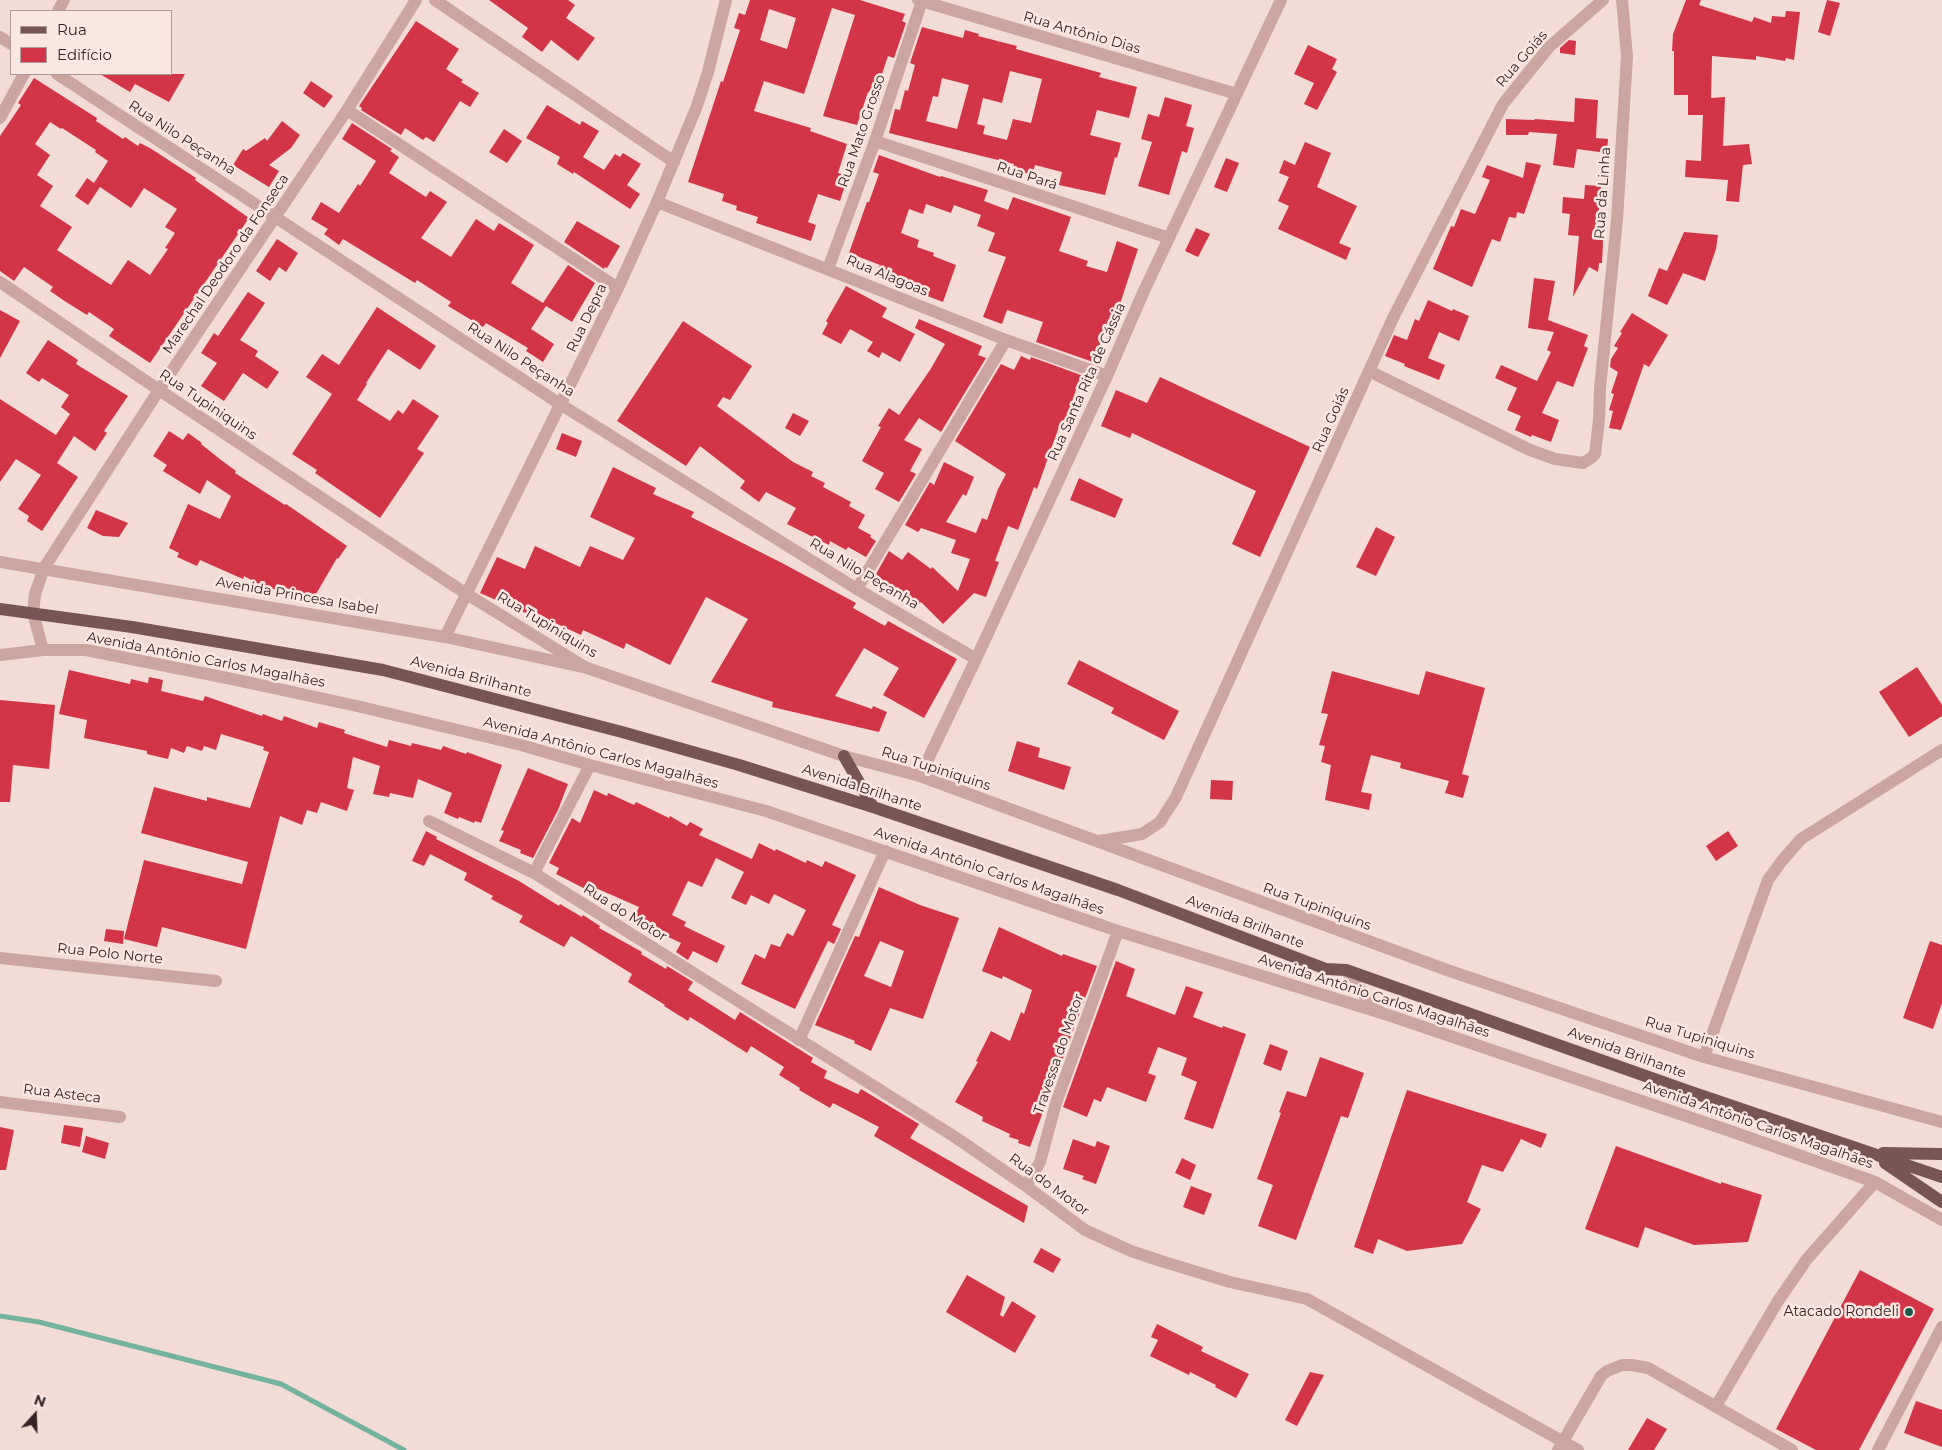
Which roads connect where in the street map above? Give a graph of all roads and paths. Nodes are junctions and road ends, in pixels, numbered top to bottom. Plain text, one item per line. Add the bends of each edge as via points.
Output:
1 (416, 0) edge
2 (435, 0) edge
3 (726, 0) edge
4 (1280, 0) edge
5 (1603, 0) edge
6 (1622, 0) edge
7 (920, 1) edge
8 (23, 75) edge
9 (59, 75) edge
10 (1237, 94) junction
11 (347, 110) junction
12 (0, 118) edge
13 (876, 141) junction
14 (674, 162) junction
15 (656, 202) junction
16 (276, 218) junction
17 (1169, 238) junction
18 (828, 269) junction
19 (0, 282) edge
20 (618, 288) junction
21 (1006, 340) junction
22 (1369, 371) junction
23 (1107, 376) junction
24 (160, 390) junction
25 (560, 404) junction
26 (0, 562) edge
27 (44, 568) junction
28 (858, 589) junction
29 (465, 593) junction
30 (0, 609) edge
31 (34, 613) junction
32 (444, 637) junction
33 (43, 650) junction
34 (0, 655) edge
35 (976, 658) junction
36 (587, 668) junction
37 (1942, 750) edge
38 (844, 756) junction
39 (590, 765) junction
40 (920, 776) junction
41 (873, 807) junction
42 (429, 821) dead end
43 (1099, 841) junction
44 (885, 851) junction
45 (534, 873) junction
46 (1118, 931) junction
47 (0, 958) edge
48 (1346, 970) junction
49 (216, 981) dead end
50 (1390, 1016) junction
51 (799, 1040) junction
52 (1704, 1057) junction
53 (0, 1102) edge
54 (120, 1117) dead end
55 (1942, 1122) edge
56 (1871, 1153) junction
57 (1942, 1154) edge
58 (1942, 1177) edge
59 (1875, 1182) junction
60 (1026, 1186) junction
61 (1942, 1202) edge
62 (1942, 1220) edge
63 (1942, 1326) edge
64 (1716, 1406) junction
65 (1560, 1446) edge
66 (1578, 1450) edge
67 (1792, 1450) edge
68 (1878, 1450) edge

1 - 11 street, Marechal Deodoro da Fonseca
2 - 14 street
3 - 14 street, Rua Depra via 708,72
4 - 10 street, Rua Santa Rita de Cássia
5 - 22 street, Rua Goiás via 1549,47 1503,104
6 - 22 street, Rua da Linha via 1627,56 1617,220 1594,454 1583,463 1555,459 1530,450
7 - 10 street, Rua Antônio Dias
7 - 13 street, Rua Mato Grosso
8 - 12 street
9 - 16 street, Rua Nilo Peçanha
10 - 17 street, Rua Santa Rita de Cássia
11 - 16 street, Marechal Deodoro da Fonseca
11 - 20 street
13 - 17 street, Rua Pará
13 - 18 street, Rua Mato Grosso
14 - 15 street, Rua Depra
15 - 18 street, Rua Alagoas
15 - 20 street, Rua Depra
16 - 24 street, Marechal Deodoro da Fonseca
16 - 25 street, Rua Nilo Peçanha
17 - 23 street, Rua Santa Rita de Cássia
18 - 21 street, Rua Alagoas
19 - 24 street, Rua Tupiniquins
20 - 25 street, Rua Depra
21 - 23 street, Rua Alagoas
21 - 28 street
22 - 43 street, Rua Goiás via 1176,797 1160,822 1142,834
23 - 35 street, Rua Santa Rita de Cássia
24 - 27 street, Marechal Deodoro da Fonseca
24 - 29 street, Rua Tupiniquins
25 - 28 street, Rua Nilo Peçanha
25 - 29 street, Rua Depra
26 - 27 street, Avenida Princesa Isabel
27 - 31 street, Marechal Deodoro da Fonseca via 35,594
27 - 32 street, Avenida Princesa Isabel
28 - 35 street, Rua Nilo Peçanha
29 - 32 street, Rua Depra
29 - 36 street, Rua Tupiniquins
30 - 31 main road, Avenida Brilhante
31 - 33 street
31 - 41 main road, Avenida Brilhante via 383,670 622,732
32 - 36 street, Avenida Princesa Isabel
33 - 34 street, Avenida Antônio Carlos Magalhães
33 - 39 street, Avenida Antônio Carlos Magalhães via 86,650 232,679 357,706
35 - 40 street, Rua Santa Rita de Cássia
36 - 38 street, Rua Tupiniquins
37 - 52 street via 1801,839 1781,862 1768,880
38 - 40 street, Rua Tupiniquins
38 - 41 main road
39 - 44 street, Avenida Antônio Carlos Magalhães via 766,811
39 - 45 street
40 - 43 street, Rua Tupiniquins
41 - 48 main road, Avenida Brilhante via 1118,890 1326,969
42 - 45 street, Rua do Motor
43 - 52 street, Rua Tupiniquins via 1186,876 1447,970
44 - 46 street, Avenida Antônio Carlos Magalhães
44 - 51 street
45 - 51 street, Rua do Motor
46 - 50 street, Avenida Antônio Carlos Magalhães
46 - 60 street, Travessa do Motor via 1056,1103 1040,1162
47 - 49 street, Rua Polo Norte
48 - 50 street via 1374,1009
48 - 56 main road, Avenida Brilhante
50 - 59 street, Avenida Antônio Carlos Magalhães
51 - 60 street, Rua do Motor via 955,1137
52 - 55 street, Rua Tupiniquins
53 - 54 street, Rua Asteca
56 - 57 main road
56 - 58 main road, Avenida Brilhante
56 - 61 main road
59 - 62 street, Avenida Antônio Carlos Magalhães
59 - 64 street via 1807,1259 1778,1301
60 - 65 street, Rua do Motor via 1085,1230 1131,1251 1230,1282 1307,1299
63 - 68 street
64 - 65 street via 1648,1368 1622,1366 1601,1376
64 - 67 street
65 - 66 street, Rua do Motor

